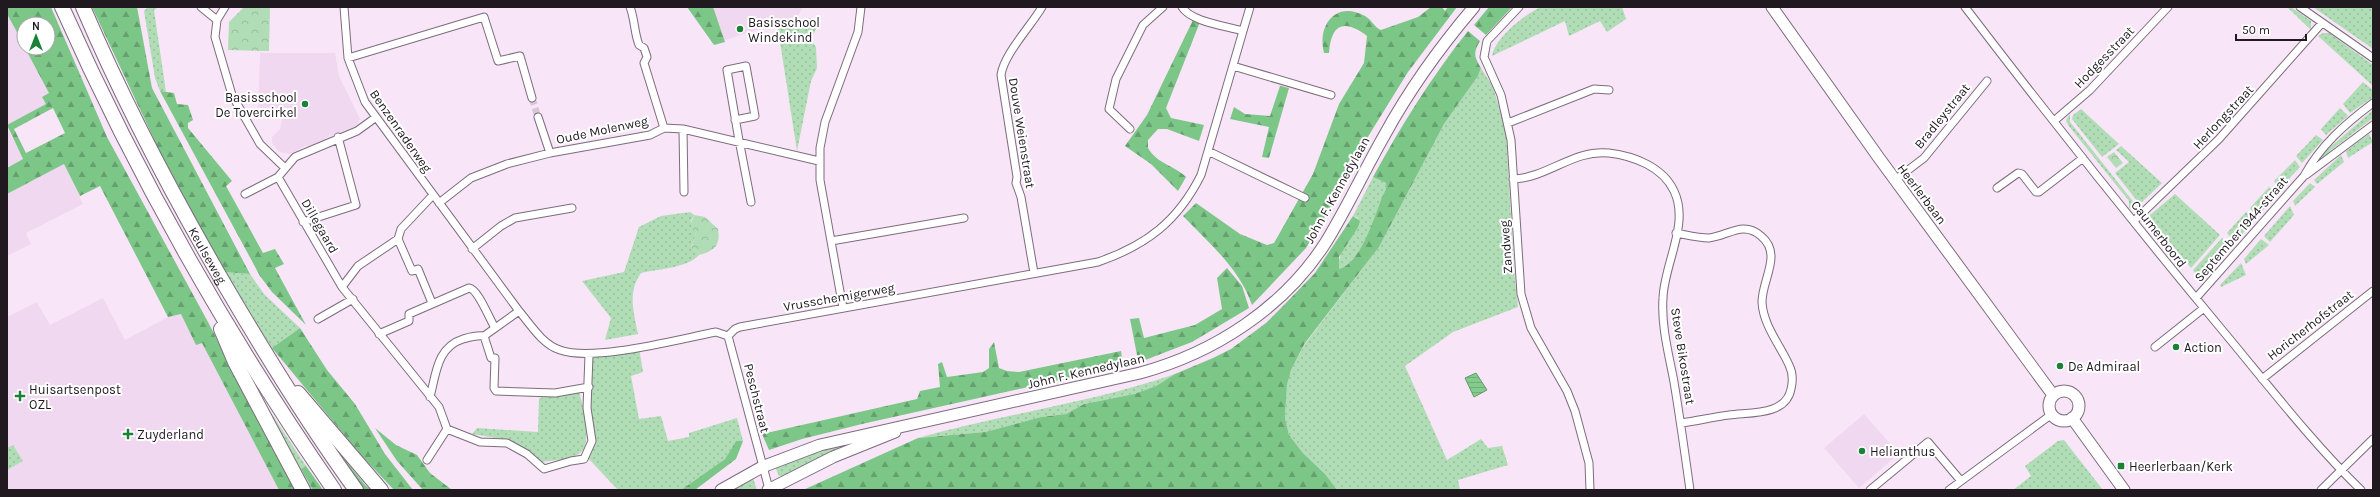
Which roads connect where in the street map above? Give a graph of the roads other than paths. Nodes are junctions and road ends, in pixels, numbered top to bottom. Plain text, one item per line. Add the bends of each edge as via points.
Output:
1 (62, 7) edge
2 (83, 7) edge
3 (201, 7) edge
4 (225, 7) edge
5 (344, 7) edge
6 (630, 7) edge
7 (861, 7) edge
8 (1042, 7) edge
9 (1163, 7) edge
10 (1182, 7) edge
11 (1250, 7) edge
12 (1474, 7) edge
13 (1519, 7) edge
14 (1772, 7) edge
15 (1965, 7) edge
16 (2168, 7) edge
17 (2300, 7) edge
18 (217, 20) junction
19 (2322, 23) junction
20 (1243, 31) junction
21 (348, 58) junction
22 (2373, 58) edge
23 (1233, 66) junction
24 (1987, 80) dead end
25 (1609, 90) dead end
26 (1332, 96) dead end
27 (532, 98) tunnel mouth
28 (2373, 103) edge
29 (538, 117) tunnel mouth
30 (374, 118) junction
31 (735, 120) junction
32 (2054, 121) junction
33 (1508, 123) junction
34 (2373, 125) edge
35 (664, 128) junction
36 (683, 129) junction
37 (1130, 129) dead end
38 (338, 137) junction
39 (739, 142) junction
40 (1210, 152) junction
41 (550, 153) junction
42 (2083, 158) junction
43 (819, 161) junction
44 (285, 168) junction
45 (2304, 176) junction
46 (278, 177) junction
47 (1513, 179) junction
48 (1895, 180) junction
49 (1997, 188) dead end
50 (684, 192) dead end
51 (245, 194) dead end
52 (432, 196) junction
53 (1305, 198) dead end
54 (751, 202) dead end
55 (438, 203) junction
56 (572, 208) dead end
57 (964, 218) dead end
58 (2134, 221) junction
59 (303, 222) junction
60 (1676, 233) junction
61 (398, 239) junction
62 (831, 241) junction
63 (472, 249) junction
64 (1034, 273) junction
65 (201, 282) junction
66 (342, 287) junction
67 (2373, 291) edge
68 (2196, 298) junction
69 (353, 299) junction
70 (432, 303) junction
71 (842, 308) junction
72 (2204, 308) junction
73 (519, 311) junction
74 (318, 319) dead end
75 (495, 328) junction
76 (379, 334) junction
77 (484, 336) junction
78 (728, 336) junction
79 (2155, 347) dead end
80 (589, 355) junction
81 (271, 363) junction
82 (2262, 379) junction
83 (589, 387) junction
84 (2053, 395) junction
85 (430, 397) junction
86 (2052, 414) junction
87 (2072, 418) junction
88 (1681, 423) junction
89 (914, 424) junction
90 (447, 429) junction
91 (2373, 439) edge
92 (427, 460) dead end
93 (762, 467) junction
94 (2341, 470) junction
95 (1961, 481) junction
96 (303, 490) edge
97 (334, 490) edge
98 (356, 490) edge
99 (381, 490) edge
100 (721, 490) edge
101 (769, 490) edge
102 (1590, 490) edge
103 (1690, 490) edge
104 (1870, 490) edge
105 (1949, 490) edge
106 (2124, 490) edge
107 (2321, 490) edge
108 (2361, 490) edge

1 - 65 highway, Keulseweg via 147,183
2 - 81 highway, Keulseweg via 155,159
3 - 18 street
4 - 18 street
5 - 21 street, Benzenraderweg
6 - 35 street via 635,22 634,31 647,57 644,63
7 - 43 street via 858,32 825,122
8 - 64 street, Douve Weienstraat via 1007,58 1001,75 1016,183 1021,197
9 - 37 street via 1143,25 1116,79 1109,108
10 - 20 street via 1193,17
11 - 20 street, Vrusschemigerweg
12 - 89 street, John F. Kennedylaan via 1425,70 1384,135 1335,227 1314,259 1277,299 1245,325 1198,352 1154,370
13 - 33 street, Zandweg via 1492,34 1484,47 1484,57 1501,94
14 - 48 street, Heerlerbaan
15 - 32 street, Caumerboord
16 - 32 street, Hodgesstraat via 2095,85
17 - 19 street
18 - 44 street via 215,37 236,105 260,144
19 - 22 street
19 - 58 street, Herlongstraat via 2220,139
20 - 23 street, Vrusschemigerweg
21 - 27 street via 484,17 498,61 520,56
21 - 30 street, Benzenraderweg via 358,89
23 - 26 street
23 - 40 street, Vrusschemigerweg
24 - 48 street, Bradleystraat via 1924,158
25 - 33 street via 1594,89
28 - 45 street, September 1944-straat via 2328,141
29 - 41 street, Oude Molenweg
30 - 38 street via 357,131
30 - 52 street, Benzenraderweg
31 - 31 street via 727,70 746,66 755,116
31 - 39 street
32 - 42 street, Caumerboord
33 - 47 street, Zandweg
34 - 45 street, September 1944-straat
35 - 36 street, Oude Molenweg
35 - 41 street, Oude Molenweg via 650,135
36 - 39 street, Oude Molenweg
36 - 50 street
38 - 44 street via 295,157
38 - 59 street via 356,206
39 - 43 street, Oude Molenweg
39 - 54 street
40 - 53 street
40 - 64 street, Vrusschemigerweg via 1191,195 1178,213 1151,237 1120,254 1098,262
41 - 55 street, Oude Molenweg via 507,164 471,178
42 - 49 street via 2039,192 2036,192 2022,174 2018,173
42 - 58 street, Caumerboord
43 - 62 street
44 - 46 street
45 - 68 street, September 1944-straat
46 - 51 street
46 - 59 street, Dillegaard
47 - 60 street, Steve Bikostraat via 1534,176 1581,156 1595,153 1610,154 1646,164 1660,173 1675,192 1679,208
47 - 102 street, Zandweg via 1521,294 1531,328 1568,392 1575,411 1589,463
48 - 84 street, Heerlerbaan
52 - 55 street
52 - 61 street via 401,229
55 - 63 street
56 - 63 street via 515,218
57 - 62 street
58 - 68 street, Caumerboord
59 - 66 street, Dillegaard
60 - 88 street, Steve Bikostraat via 1662,299 1664,328
60 - 88 street via 1710,238 1734,229 1747,229 1758,233 1766,240 1772,261 1763,293 1763,312 1790,366 1793,378 1791,392 1777,407 1768,411
61 - 66 street via 358,266
61 - 70 street via 412,271 418,269
62 - 71 street
63 - 73 street
64 - 71 street, Vrusschemigerweg
65 - 96 highway via 235,362
65 - 97 highway, Keulseweg via 269,395
66 - 69 street, Dillegaard
67 - 82 street, Horicherhofstraat
68 - 72 street, Caumerboord
69 - 74 street
69 - 76 street, Dillegaard
70 - 75 street via 473,288
70 - 76 street via 409,314 409,321
71 - 78 street, Vrusschemigerweg via 740,327
72 - 79 street
72 - 82 street, Caumerboord
73 - 75 street
73 - 80 street via 546,342 561,350
75 - 77 street
76 - 85 street, Dillegaard
77 - 83 street via 491,358 495,358 496,391 555,393
77 - 85 street via 476,335 454,342 445,349 440,357
78 - 80 street via 716,332
78 - 93 street, Peschstraat
80 - 83 street
81 - 98 highway, Keulseweg via 316,435
81 - 99 highway
82 - 94 street, Caumerboord
83 - 90 street via 586,408 592,441 584,459 544,469 527,454 507,443 480,442
84 - 86 street via 2049,404
84 - 87 street via 2063,390 2076,396 2079,406
85 - 90 street, Dillegaard via 439,407
86 - 87 street via 2059,420
86 - 95 street
87 - 106 street
88 - 103 street, Steve Bikostraat
89 - 93 street, John F. Kennedylaan via 820,445
89 - 101 street, John F. Kennedylaan via 833,457
90 - 92 street
91 - 94 street
93 - 100 street, John F. Kennedylaan
93 - 101 street, Peschstraat
94 - 107 street
94 - 108 street, Caumerboord
95 - 104 street via 1928,442
95 - 105 street

